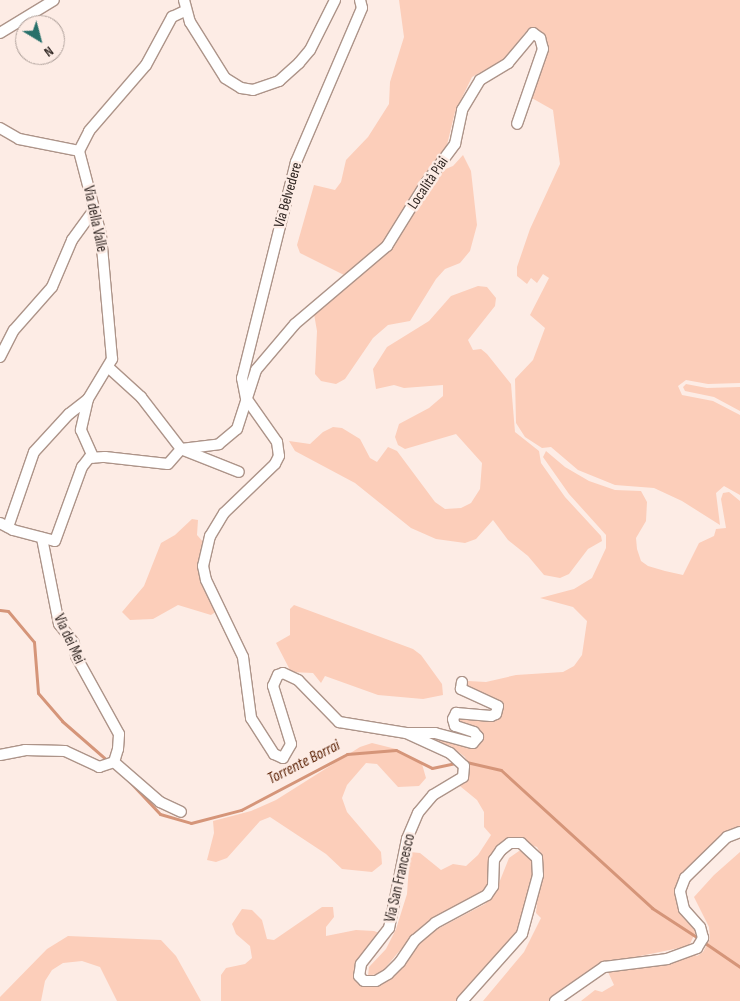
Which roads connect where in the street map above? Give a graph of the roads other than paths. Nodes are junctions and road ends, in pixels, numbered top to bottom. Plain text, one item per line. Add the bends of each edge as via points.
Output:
1 (54, 0) edge
2 (184, 0) edge
3 (335, 0) edge
4 (360, 0) edge
5 (184, 11) junction
6 (0, 33) edge
7 (517, 124) dead end
8 (0, 128) edge
9 (79, 151) junction
10 (95, 208) junction
11 (0, 357) edge
12 (108, 367) junction
13 (246, 398) junction
14 (88, 399) junction
15 (181, 449) junction
16 (93, 458) junction
17 (239, 472) dead end
18 (4, 525) edge
19 (42, 538) junction
20 (462, 682) dead end
21 (406, 733) junction
22 (0, 755) edge
23 (112, 763) junction
24 (181, 812) dead end
25 (740, 832) edge
26 (462, 1001) edge
27 (554, 1001) edge

1 - 6 street
2 - 5 street
3 - 5 street via 310,50 299,64 279,81 253,90 241,88 225,78
4 - 13 street, Via Belvedere via 362,8 296,162 252,330 242,378
5 - 9 street via 172,17 146,65 89,131
7 - 13 street, Località Piai via 542,49 540,38 533,34 508,63 480,80 462,110 454,144 387,246 296,324 256,370
8 - 9 street via 19,139
9 - 10 street, Via della Valle
10 - 11 street via 72,240 52,287 14,330
10 - 12 street, Via della Valle via 112,335 112,359
12 - 14 street
12 - 15 street via 141,396
13 - 15 street via 237,429 226,440 200,449
13 - 21 street, Via San Francesco via 277,442 279,456 216,525 206,547 203,566 206,580 243,657 251,718 274,754 283,758 289,753 289,731 273,686 278,675 283,673 298,680 339,722
14 - 16 street via 81,430
14 - 18 street via 68,414 34,452
15 - 16 street via 168,464
15 - 17 street
16 - 19 street via 82,468 55,541
18 - 19 street
19 - 23 street, Via dei Mei via 59,624 74,643 76,656 119,734
20 - 21 street via 461,689 498,706 496,714 491,716 456,713 452,719 455,726 474,732 478,737 472,743 435,733
21 - 26 street, Via San Francesco via 463,762 463,777 433,795 418,813 407,838 389,928 361,964 359,976 364,981 376,981 388,974 415,940 435,923 482,899 493,886 494,860 510,843 521,843 537,858 538,875 522,934
22 - 23 street via 25,750 65,751 100,767
23 - 24 street via 160,802
25 - 27 street via 727,837 685,878 680,891 684,908 700,927 703,938 697,948 688,954 667,959 604,967

